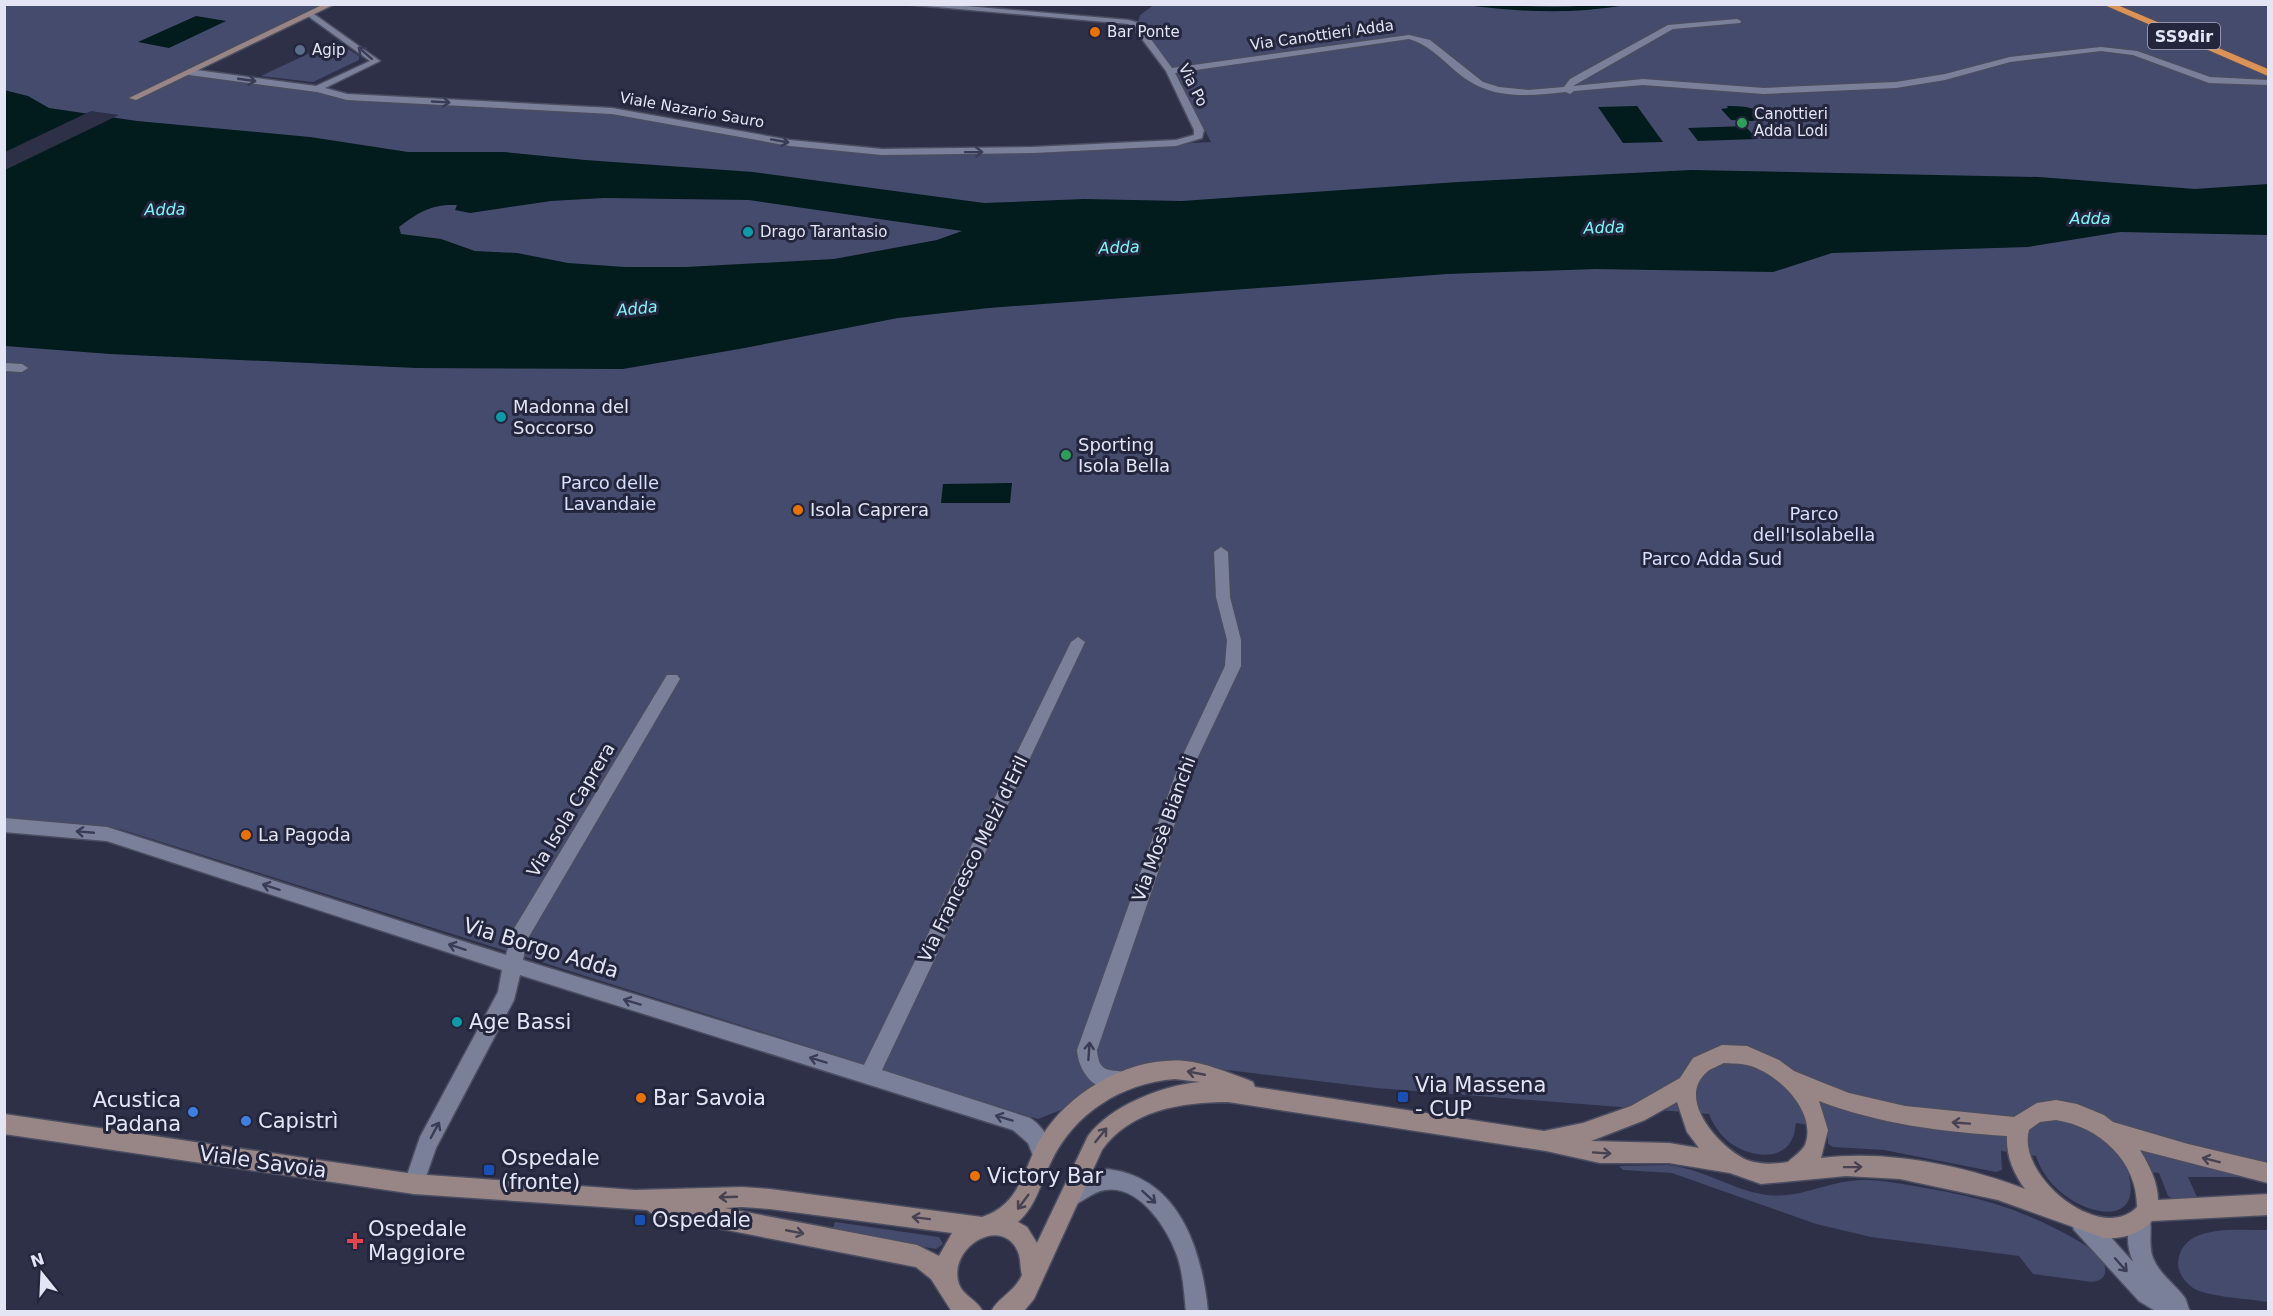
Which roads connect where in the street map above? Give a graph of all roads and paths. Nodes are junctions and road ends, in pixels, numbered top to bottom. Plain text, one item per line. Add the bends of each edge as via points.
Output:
1 (907, 4) edge
2 (2106, 4) edge
3 (2128, 4) edge
4 (328, 5) edge
5 (311, 14) junction
6 (1737, 21) dead end
7 (2266, 69) edge
8 (1170, 71) junction
9 (189, 72) junction
10 (2268, 83) edge
11 (317, 89) junction
12 (1570, 91) junction
13 (134, 98) dead end
14 (1191, 140) joint
15 (4, 367) edge
16 (21, 368) dead end
17 (1221, 552) dead end
18 (1078, 642) dead end
19 (672, 679) dead end
20 (4, 825) edge
21 (513, 965) junction
22 (869, 1076) junction
23 (1786, 1076) junction
24 (1126, 1081) junction
25 (1689, 1084) junction
26 (1271, 1098) junction
27 (4, 1124) edge
28 (2019, 1127) junction
29 (2109, 1131) junction
30 (1544, 1141) junction
31 (1043, 1156) junction
32 (1741, 1168) junction
33 (1794, 1171) junction
34 (2268, 1173) edge
35 (414, 1184) junction
36 (635, 1200) junction
37 (1065, 1205) junction
38 (2268, 1205) edge
39 (2144, 1215) junction
40 (2075, 1218) junction
41 (986, 1225) junction
42 (1026, 1293) edge
43 (954, 1298) edge
44 (972, 1311) edge
45 (1002, 1311) edge
46 (1197, 1311) edge
47 (2179, 1311) edge
48 (2185, 1311) edge

1 - 8 street, Via Po via 1122,20 1136,25
2 - 7 highway, SS9dir
3 - 7 highway, SS9dir
4 - 5 street
5 - 9 street
11 -> 5 street via 376,61
6 - 12 street via 1671,27 1573,81 1568,86
8 - 12 street, Via Canottieri Adda via 1409,37 1426,42 1488,87 1528,93
8 - 14 street, Via Po via 1200,133
9 -> 11 street, Viale Nazario Sauro
9 - 13 street
10 - 12 street, Via Canottieri Adda via 2209,80 2134,53 2101,49 2010,60 1896,85 1764,91 1643,82
11 -> 14 street, Viale Nazario Sauro via 347,97 612,111 790,143 882,152 1033,150
15 - 16 street
24 -> 17 street, Via Mosè Bianchi via 1098,1077 1089,1065 1087,1050 1189,759 1235,654 1223,597
18 - 22 street, Via Francesco Melzi d'Eril
19 - 21 street, Via Isola Caprera via 518,938
21 -> 20 street, Via Borgo Adda via 107,834
22 -> 21 street, Via Borgo Adda
35 -> 21 street, Via Isola Caprera via 427,1144 507,994
31 -> 22 street, Via Borgo Adda via 1037,1137 1017,1122
23 - 25 street via 1761,1060 1735,1054 1702,1063
28 -> 23 street via 1943,1122 1857,1106 1825,1096
23 - 33 street via 1806,1097 1817,1128 1812,1157
26 -> 24 street via 1219,1078 1178,1070 1150,1072
24 - 31 street via 1077,1110 1057,1132
25 - 30 street via 1660,1103 1614,1124
25 - 32 street via 1687,1103 1697,1129 1715,1152
26 - 30 street
37 -> 26 street via 1095,1143 1123,1116 1171,1096 1197,1092
27 - 35 street, Viale Savoia
28 - 29 street via 2037,1113 2056,1110 2082,1117
28 - 40 street via 2017,1147 2025,1170 2042,1194
34 -> 29 street
29 - 39 street via 2131,1152 2142,1171 2148,1189
30 -> 32 street via 1600,1154 1650,1152 1695,1156
31 -> 41 street via 1029,1194 1019,1208
32 - 33 street via 1769,1175
33 -> 40 street via 1844,1167 1900,1169 1979,1185
35 - 36 street, Viale Savoia
41 -> 36 street via 771,1199
36 -> 43 street via 917,1256 937,1268
37 - 42 street
37 -> 46 street via 1082,1187 1110,1177 1148,1195 1162,1209 1185,1247
38 - 39 street
39 - 40 street via 2133,1225 2110,1229
39 - 48 street via 2137,1230 2142,1258 2163,1291
40 -> 47 street via 2147,1293
41 - 42 street via 1008,1226 1029,1245 1033,1260
41 - 43 street via 966,1234 949,1257 946,1271
42 - 45 street
43 - 44 street

